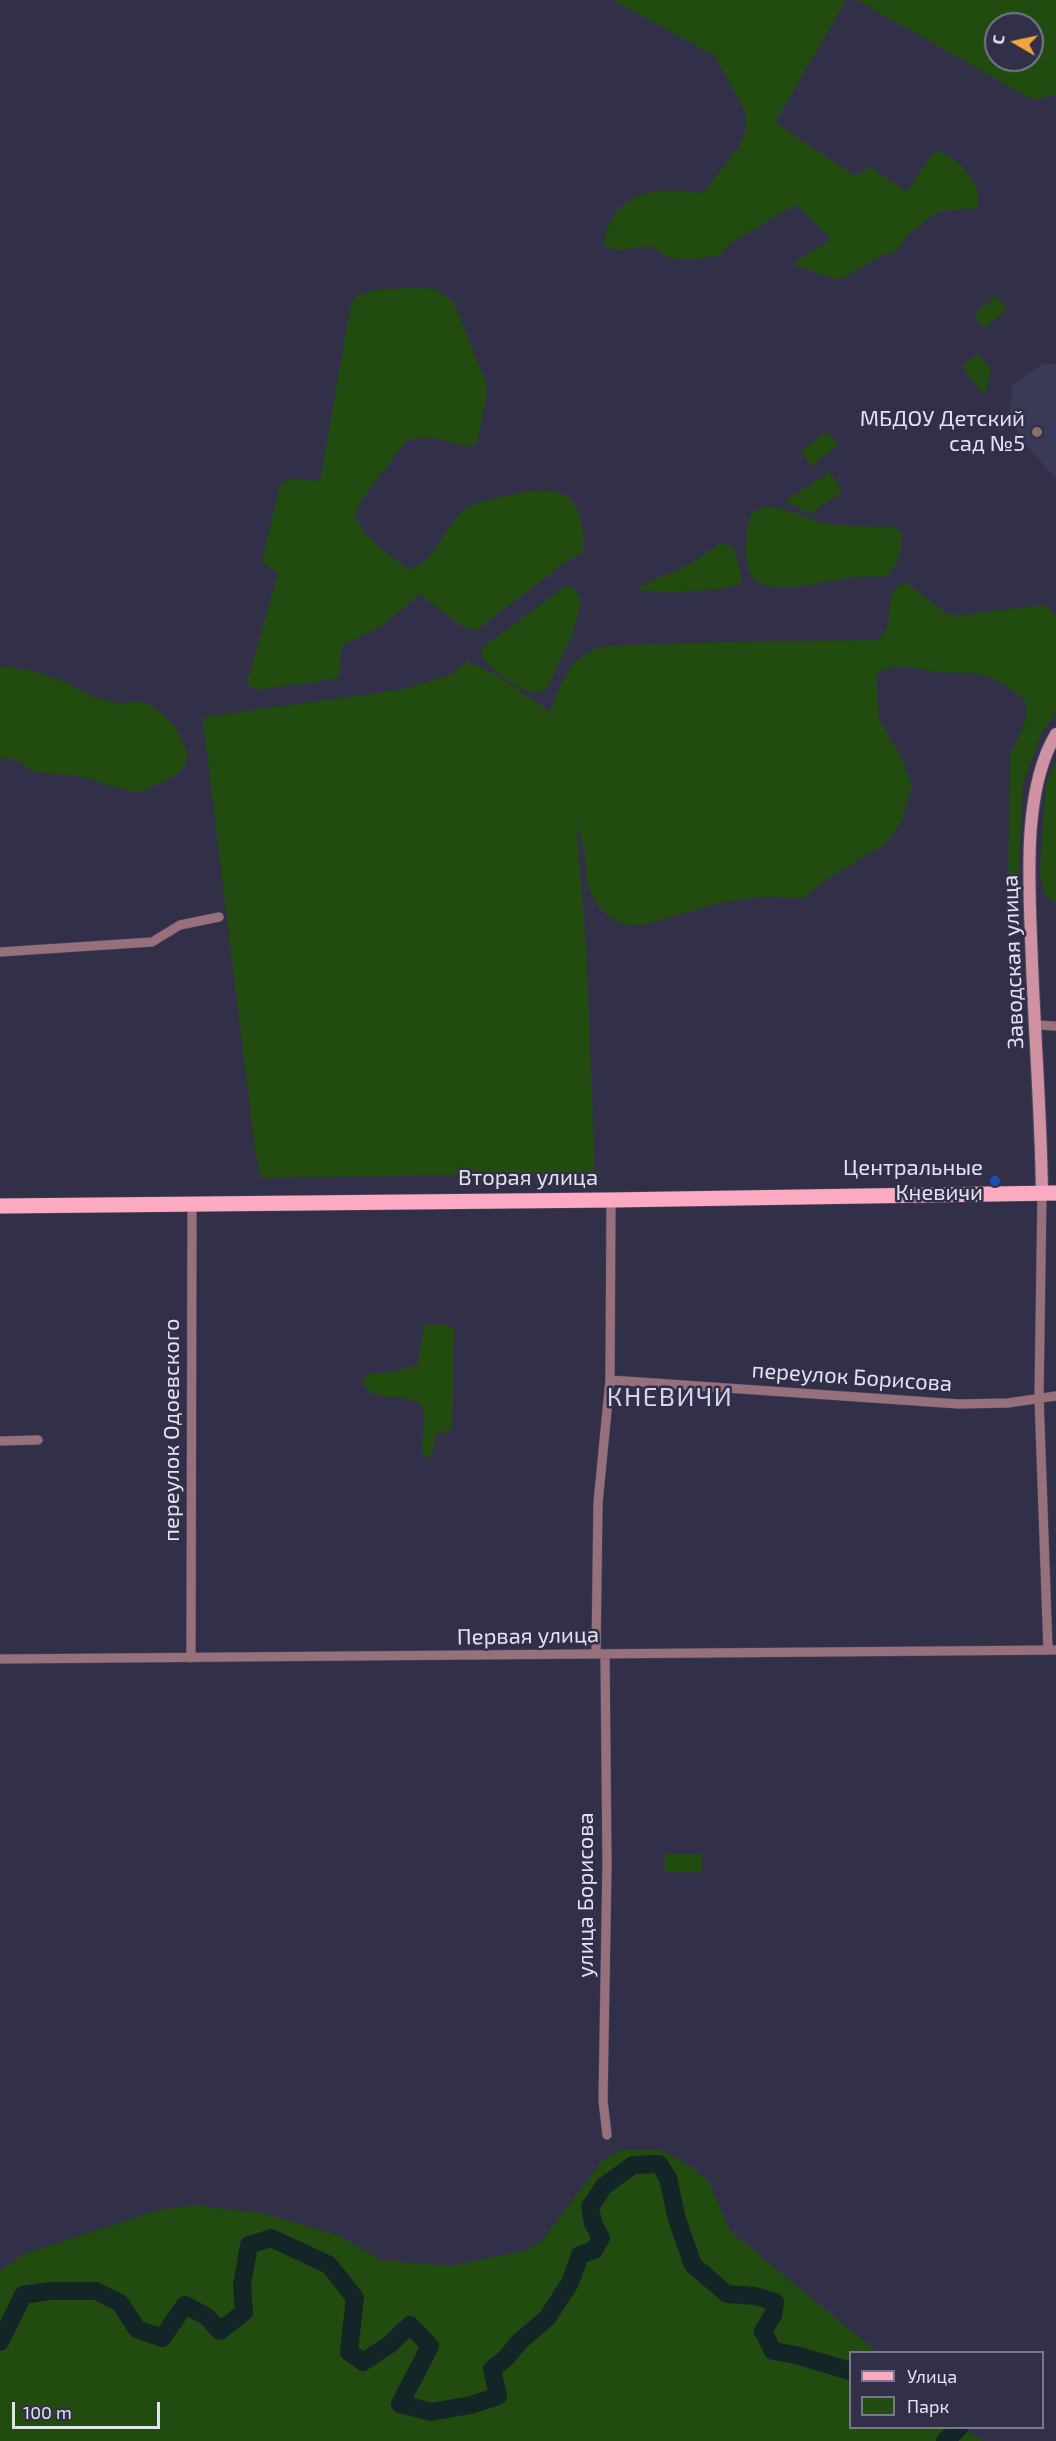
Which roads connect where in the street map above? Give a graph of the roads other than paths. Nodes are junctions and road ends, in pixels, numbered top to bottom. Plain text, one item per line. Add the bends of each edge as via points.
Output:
1 (1056, 734) edge
2 (219, 917) dead end
3 (0, 952) edge
4 (1035, 1025) junction
5 (1056, 1026) edge
6 (1049, 1193) edge
7 (611, 1200) junction
8 (192, 1203) junction
9 (0, 1206) edge
10 (610, 1380) junction
11 (1039, 1396) junction
12 (1056, 1396) edge
13 (38, 1440) dead end
14 (0, 1442) edge
15 (1052, 1650) edge
16 (601, 1654) junction
17 (191, 1658) junction
18 (0, 1659) edge
19 (607, 2135) dead end

1 - 4 street, Заводская улица via 1037,782 1032,827 1030,896
2 - 3 street via 180,925 152,942
4 - 5 street
4 - 6 street, Заводская улица
6 - 7 main road, Вторая улица
6 - 11 street
7 - 8 main road, Вторая улица
7 - 10 street
8 - 9 main road, Вторая улица
8 - 17 street, переулок Одоевского
10 - 11 street, переулок Борисова via 959,1404 1008,1403
10 - 16 street via 598,1503
11 - 12 street, переулок Борисова
11 - 15 street
13 - 14 street
15 - 16 street, Первая улица
16 - 17 street, Первая улица
16 - 19 street, улица Борисова via 607,1865 603,2100
17 - 18 street, Первая улица

